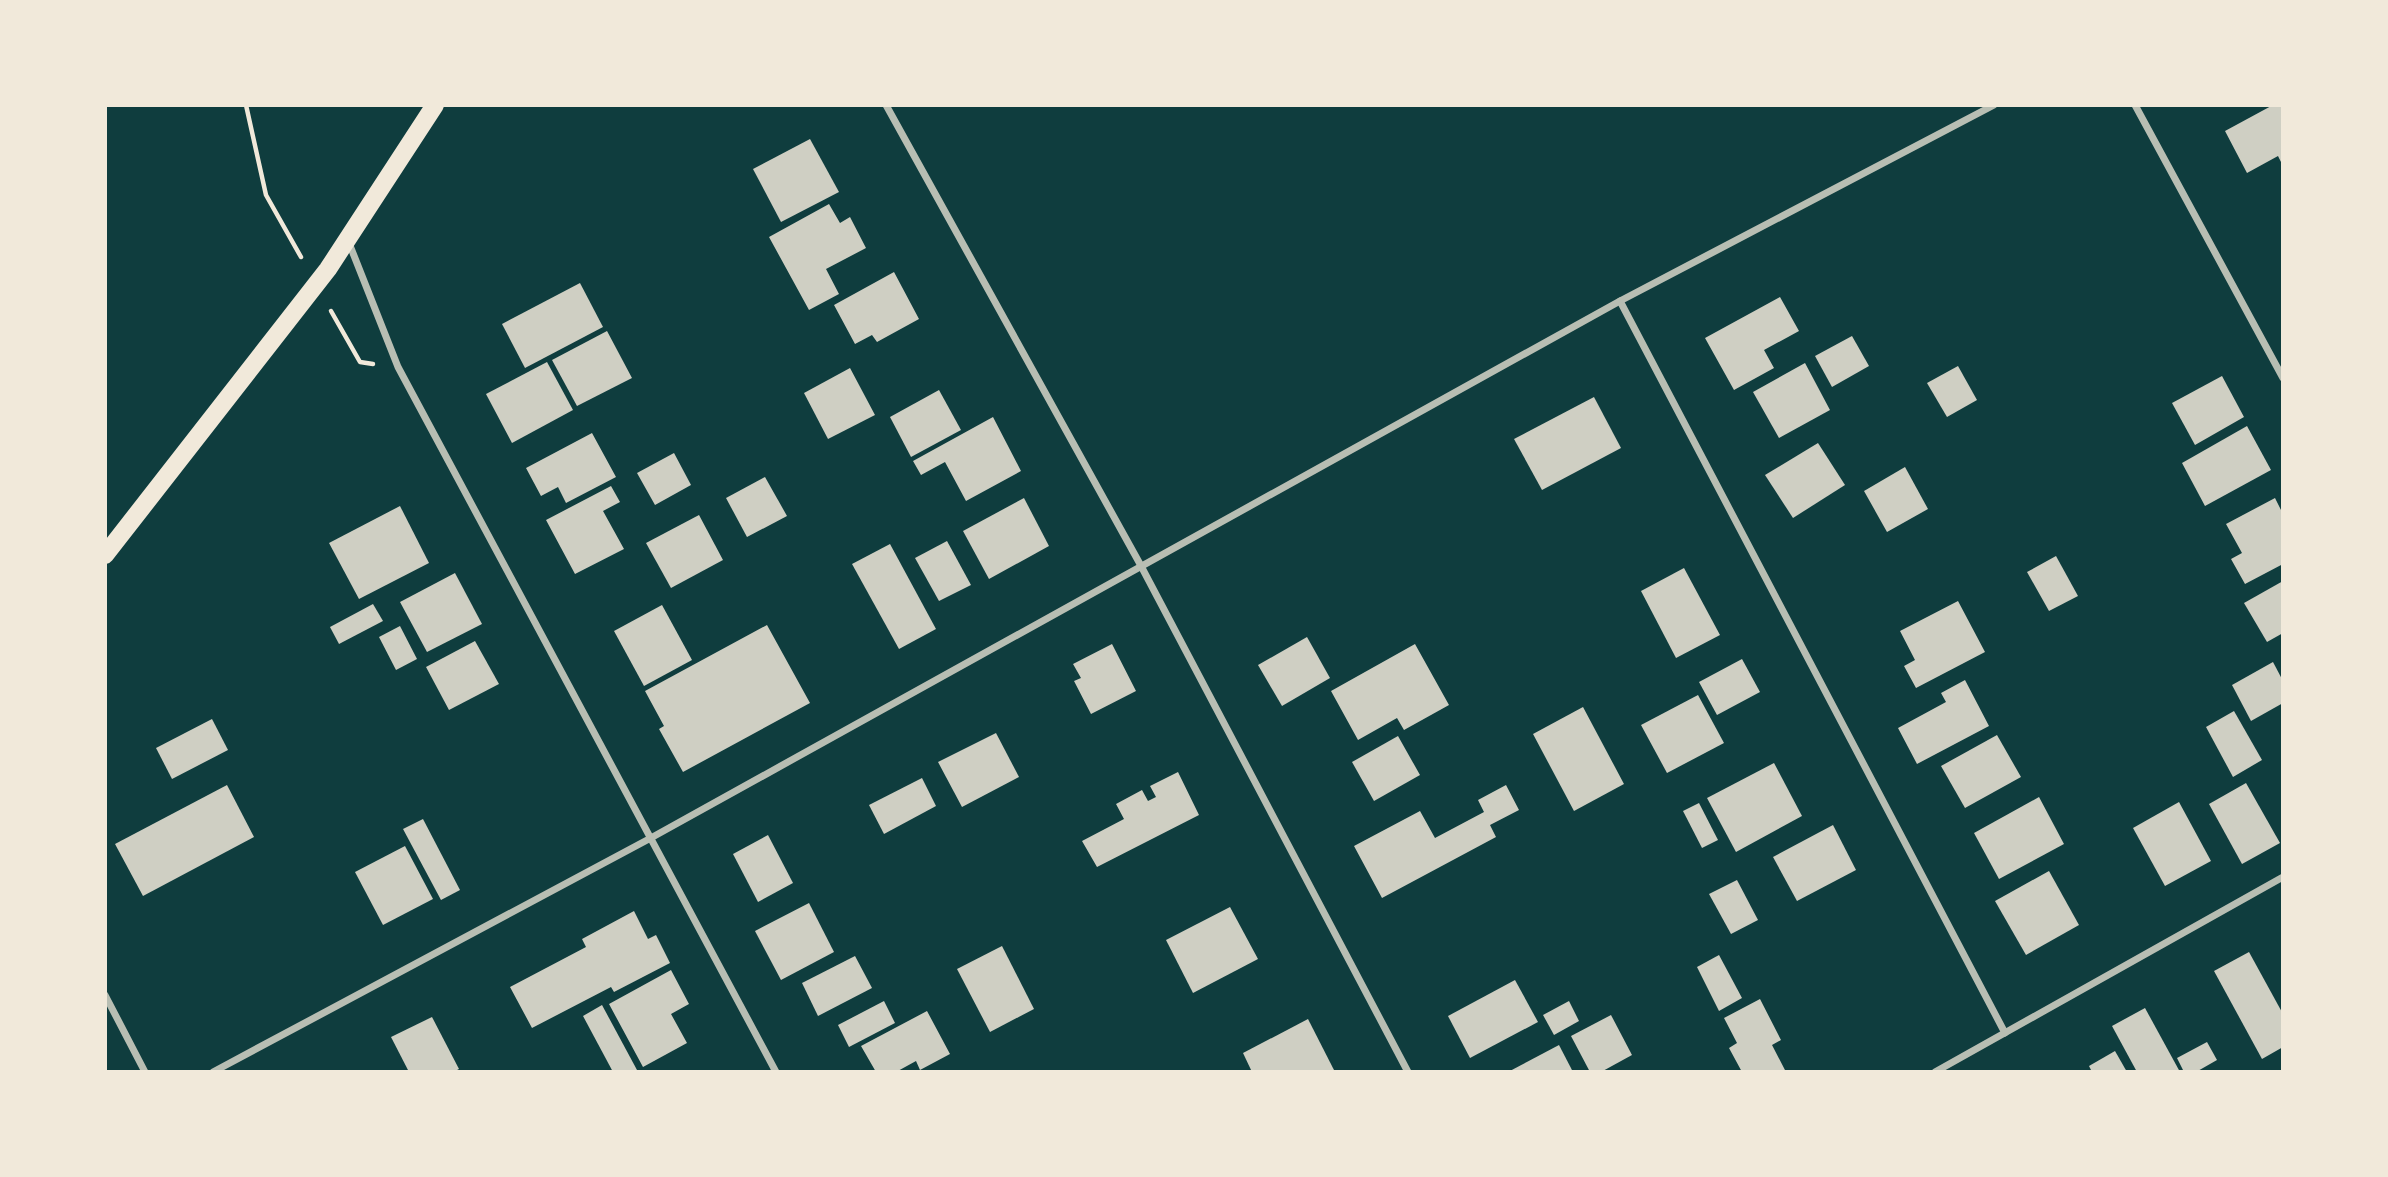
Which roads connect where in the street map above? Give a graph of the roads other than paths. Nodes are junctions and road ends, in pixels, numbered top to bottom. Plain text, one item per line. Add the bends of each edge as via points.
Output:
1 (435, 105) edge
2 (886, 105) edge
3 (1994, 105) edge
4 (2135, 105) edge
5 (348, 240) junction
6 (1620, 301) junction
7 (2283, 379) edge
8 (105, 555) edge
9 (1140, 564) junction
10 (649, 839) junction
11 (2283, 877) edge
12 (105, 995) edge
13 (2006, 1033) junction
14 (145, 1072) edge
15 (213, 1072) edge
16 (776, 1072) edge
17 (1408, 1072) edge
18 (1935, 1072) edge

1 - 5 main road
2 - 9 street
3 - 6 street
4 - 7 street
5 - 8 main road
5 - 10 street via 398,367
6 - 9 street
6 - 13 street
9 - 10 street
9 - 17 street
10 - 15 street
10 - 16 street
11 - 13 street
12 - 14 street
13 - 18 street

